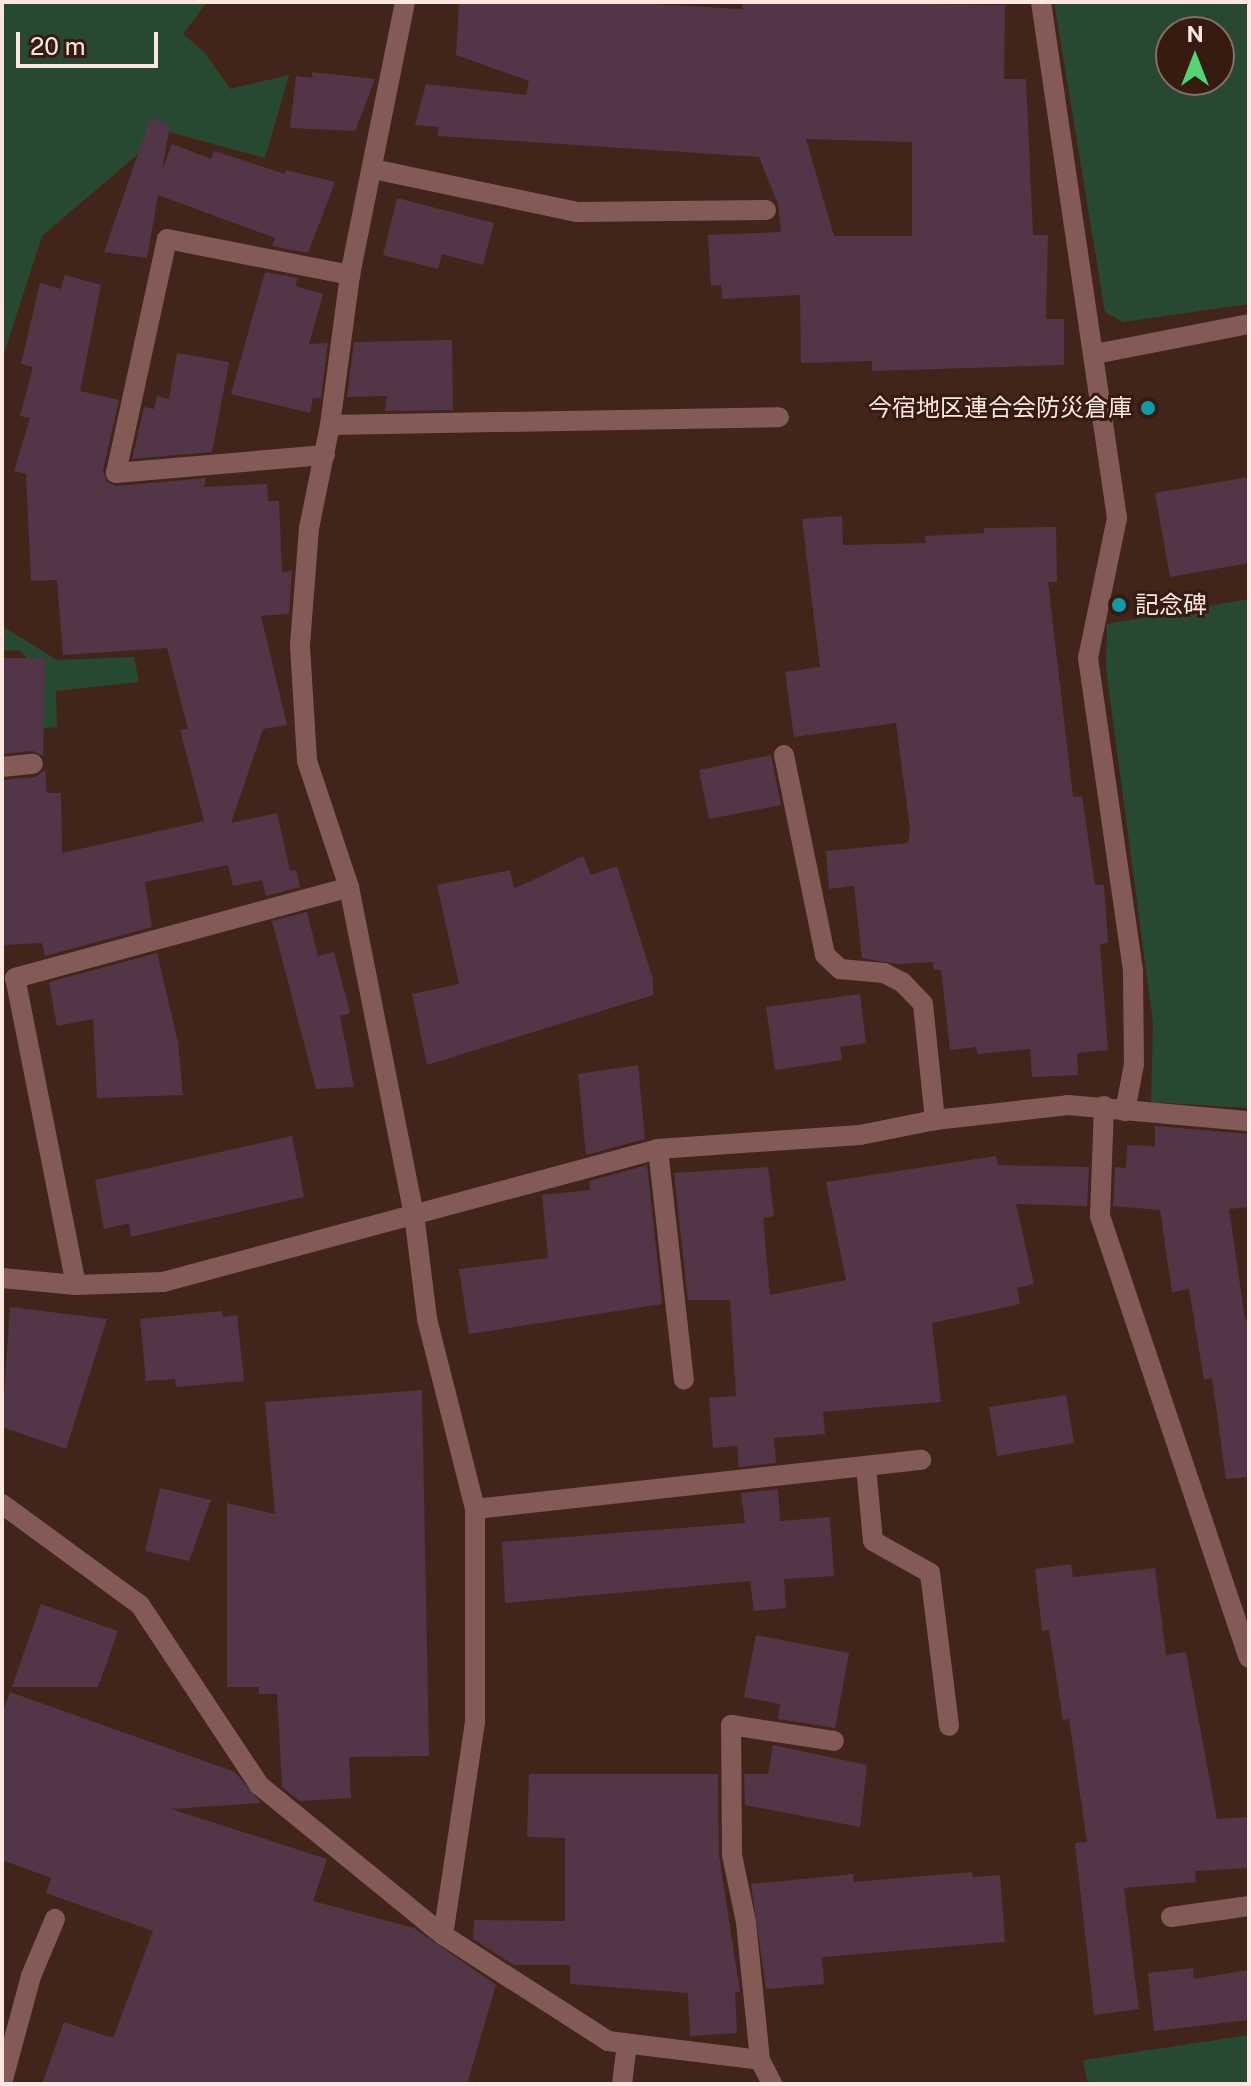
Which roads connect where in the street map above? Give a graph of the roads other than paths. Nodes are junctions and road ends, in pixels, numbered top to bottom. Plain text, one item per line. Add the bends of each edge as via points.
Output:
1 (405, 2) edge
2 (1041, 2) edge
3 (373, 169) junction
4 (766, 210) dead end
5 (350, 275) junction
6 (1249, 324) edge
7 (1095, 354) junction
8 (779, 417) dead end
9 (330, 425) junction
10 (325, 455) junction
11 (784, 755) dead end
12 (33, 764) dead end
13 (2, 767) edge
14 (349, 887) junction
15 (1104, 1106) junction
16 (1125, 1111) junction
17 (935, 1120) junction
18 (1249, 1121) edge
19 (658, 1149) junction
20 (414, 1214) junction
21 (2, 1278) edge
22 (76, 1285) junction
23 (684, 1380) dead end
24 (921, 1460) dead end
25 (866, 1467) junction
26 (2, 1504) edge
27 (475, 1509) junction
28 (1249, 1658) edge
29 (949, 1726) dead end
30 (834, 1741) dead end
31 (1249, 1906) edge
32 (1171, 1917) dead end
33 (55, 1919) dead end
34 (443, 1935) junction
35 (627, 2043) junction
36 (760, 2060) junction
37 (2, 2083) edge
38 (622, 2084) edge
39 (772, 2084) edge

1 - 3 street
2 - 7 street
3 - 4 street via 577,212
3 - 5 street
5 - 9 street
5 - 10 street via 167,239 116,473
6 - 7 street
7 - 16 street via 1117,518 1088,658 1133,972 1134,1053
8 - 9 street
9 - 10 street
10 - 14 street via 309,528 301,660 307,761
11 - 17 street via 825,955 840,969 884,973 902,982 923,1004
12 - 13 street
14 - 20 street
14 - 22 street via 15,978
15 - 16 street
15 - 17 street
15 - 28 street via 1100,1216
16 - 18 street
17 - 19 street via 860,1135
19 - 20 street
19 - 23 street
20 - 22 street via 163,1282
20 - 27 street via 427,1319
21 - 22 street
24 - 25 street
25 - 27 street
25 - 29 street via 873,1541 930,1573
26 - 34 street via 140,1605 259,1785
27 - 34 street via 475,1722
30 - 36 street via 731,1725 732,1855 746,1922
31 - 32 street
33 - 37 street via 31,1976
34 - 35 street via 608,2041
35 - 36 street
35 - 38 street
36 - 39 street

